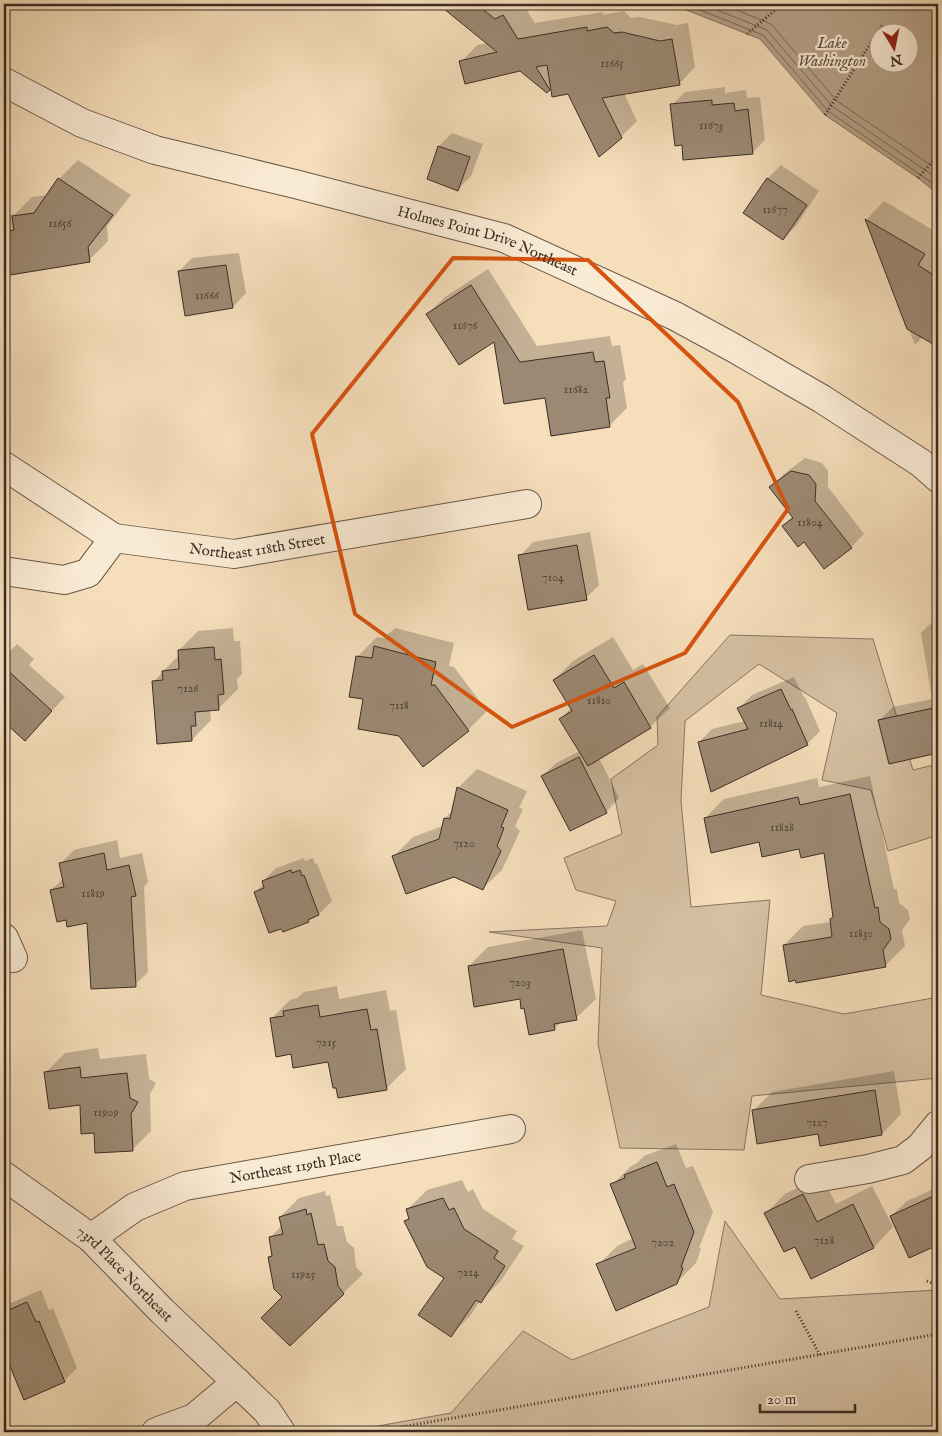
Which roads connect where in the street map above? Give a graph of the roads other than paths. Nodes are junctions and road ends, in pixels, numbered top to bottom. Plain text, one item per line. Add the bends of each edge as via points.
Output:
1 (4, 82) edge
2 (4, 466) edge
3 (938, 478) edge
4 (527, 504) dead end
5 (114, 538) junction
6 (4, 571) edge
7 (938, 1125) edge
8 (511, 1129) dead end
9 (4, 1176) edge
10 (809, 1179) dead end
11 (91, 1238) junction
12 (236, 1382) junction
13 (156, 1432) edge
14 (281, 1432) edge

1 - 3 street, Holmes Point Drive Northeast via 82,123 155,150 504,238 674,316 732,347 822,399 921,463
2 - 5 street
4 - 5 street, Northeast 118th Street via 234,554
5 - 6 street via 88,573 64,580
7 - 10 street via 903,1160
8 - 11 street, Northeast 119th Place via 185,1186 135,1207
9 - 11 street, 73rd Place Northeast
11 - 12 street, 73rd Place Northeast
12 - 13 street via 194,1418
12 - 14 street, 73rd Place Northeast via 267,1411

